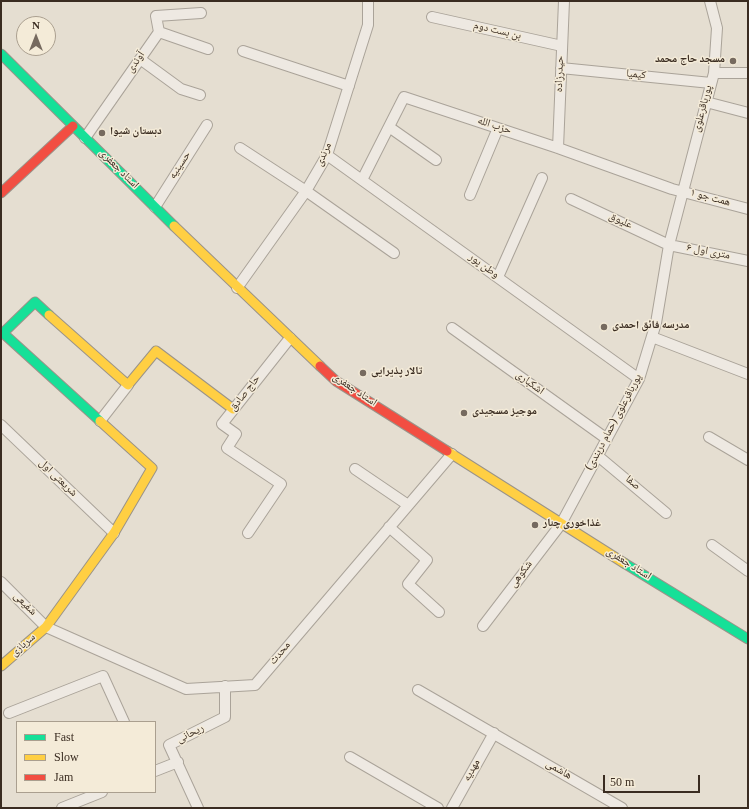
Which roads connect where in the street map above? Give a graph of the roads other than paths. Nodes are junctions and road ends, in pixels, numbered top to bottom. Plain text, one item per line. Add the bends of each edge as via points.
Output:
1 (368, 1) edge
2 (564, 1) edge
3 (710, 1) edge
4 (201, 13) dead end
5 (432, 17) dead end
6 (159, 32) junction
7 (562, 46) junction
8 (208, 48) dead end
9 (243, 51) dead end
10 (1, 54) edge
11 (140, 59) junction
12 (561, 68) junction
13 (714, 72) junction
14 (748, 73) edge
15 (711, 84) junction
16 (349, 86) junction
17 (200, 95) dead end
18 (706, 102) junction
19 (748, 113) edge
20 (74, 126) junction
21 (207, 126) dead end
22 (389, 127) junction
23 (498, 128) junction
24 (85, 138) junction
25 (240, 148) dead end
26 (558, 148) junction
27 (327, 155) junction
28 (436, 160) dead end
29 (542, 178) dead end
30 (362, 180) junction
31 (672, 189) joint
32 (306, 191) junction
33 (683, 192) junction
34 (1, 193) edge
35 (470, 195) dead end
36 (571, 199) dead end
37 (155, 207) junction
38 (748, 209) edge
39 (668, 246) junction
40 (394, 252) dead end
41 (748, 261) edge
42 (498, 277) junction
43 (236, 288) junction
44 (452, 328) dead end
45 (652, 336) junction
46 (290, 338) junction
47 (748, 374) edge
48 (639, 379) junction
49 (128, 385) junction
50 (234, 409) junction
51 (100, 420) junction
52 (1, 425) edge
53 (709, 437) dead end
54 (607, 439) junction
55 (452, 454) junction
56 (598, 456) junction
57 (748, 460) edge
58 (355, 469) dead end
59 (408, 505) junction
60 (666, 513) dead end
61 (561, 524) junction
62 (389, 527) junction
63 (114, 533) junction
64 (248, 533) dead end
65 (712, 545) dead end
66 (748, 571) edge
67 (1, 582) edge
68 (439, 612) dead end
69 (483, 626) dead end
70 (46, 627) junction
71 (748, 639) edge
72 (1, 666) edge
73 (225, 686) junction
74 (418, 690) dead end
75 (9, 713) dead end
76 (124, 721) edge
77 (494, 733) junction
78 (350, 756) dead end
79 (178, 762) junction
80 (156, 771) edge
81 (100, 793) edge
82 (62, 808) edge
83 (198, 808) edge
84 (438, 808) edge
85 (452, 808) edge
86 (622, 808) edge

1 - 16 street, مرندی via 368,25
2 - 7 street, حیدرزاده
3 - 13 street, پورباقرعلوی via 717,28
4 - 6 street via 156,16
5 - 7 street, بن بست دوم
6 - 8 street
6 - 11 street, آوندی
7 - 12 street, حیدرزاده
9 - 16 street
10 - 20 main road, استاد جعفری
11 - 17 street via 181,89
11 - 24 street, آوندی
12 - 15 street, کیمیا
12 - 26 street, حیدرزاده
13 - 14 street
13 - 15 street, پورباقرعلوی
15 - 18 street, پورباقرعلوی
16 - 27 street, مرندی
18 - 19 street
18 - 33 street, پورباقرعلوی
20 - 24 main road, استاد جعفری
20 - 34 main road
21 - 37 street, حسینیه
22 - 23 street, حزب الله via 404,96
22 - 28 street
22 - 30 street, حزب الله
23 - 26 street, حزب الله
23 - 35 street
24 - 37 main road, استاد جعفری
25 - 32 street
26 - 31 street, حزب الله
27 - 30 street, وطن پور
27 - 32 street, مرندی
29 - 42 street
30 - 42 street, وطن پور
31 - 33 street, همت جو ۱
32 - 40 street
32 - 43 street, مرندی
33 - 38 street, همت جو ۱
33 - 39 street, پورباقرعلوی
36 - 39 street, علیوق
37 - 43 main road, استاد جعفری
39 - 41 street, ۶ متری اول
39 - 45 street, پورباقرعلوی (حمام دربندی)
42 - 48 street, وطن پور
43 - 46 main road, استاد جعفری
44 - 54 street, اشکباری
45 - 47 street
45 - 48 street, پورباقرعلوی (حمام دربندی)
46 - 50 street, حاج صادق
46 - 55 main road, استاد جعفری via 336,381
48 - 54 street, پورباقرعلوی (حمام دربندی)
49 - 50 main road via 156,351
49 - 51 street
49 - 51 main road via 35,302 3,333
50 - 64 street, حاج صادق via 222,424 236,434 227,448 281,484
51 - 63 main road, سربازی via 152,468
52 - 63 street, شریعتی اول
53 - 57 street
54 - 56 street, پورباقرعلوی (حمام دربندی)
55 - 59 street, محدث
55 - 61 main road, استاد جعفری
56 - 60 street, صفا
56 - 61 street, پورباقرعلوی (حمام دربندی)
58 - 59 street
59 - 62 street, محدث
61 - 69 street, شکوهی
61 - 71 main road, استاد جعفری
62 - 68 street via 426,560 408,584
62 - 73 street, محدث via 255,684
63 - 70 main road, سربازی
65 - 66 street
67 - 70 street, شفیعی
70 - 72 main road, سربازی
70 - 73 street, محدث via 186,689
73 - 79 street, ریحانی via 225,717 169,745
74 - 77 street, هاشمی
75 - 76 street via 103,676
77 - 85 street, مهدیه
77 - 86 street, هاشمی
78 - 84 street
79 - 80 street
79 - 83 street, ریحانی
81 - 82 street

